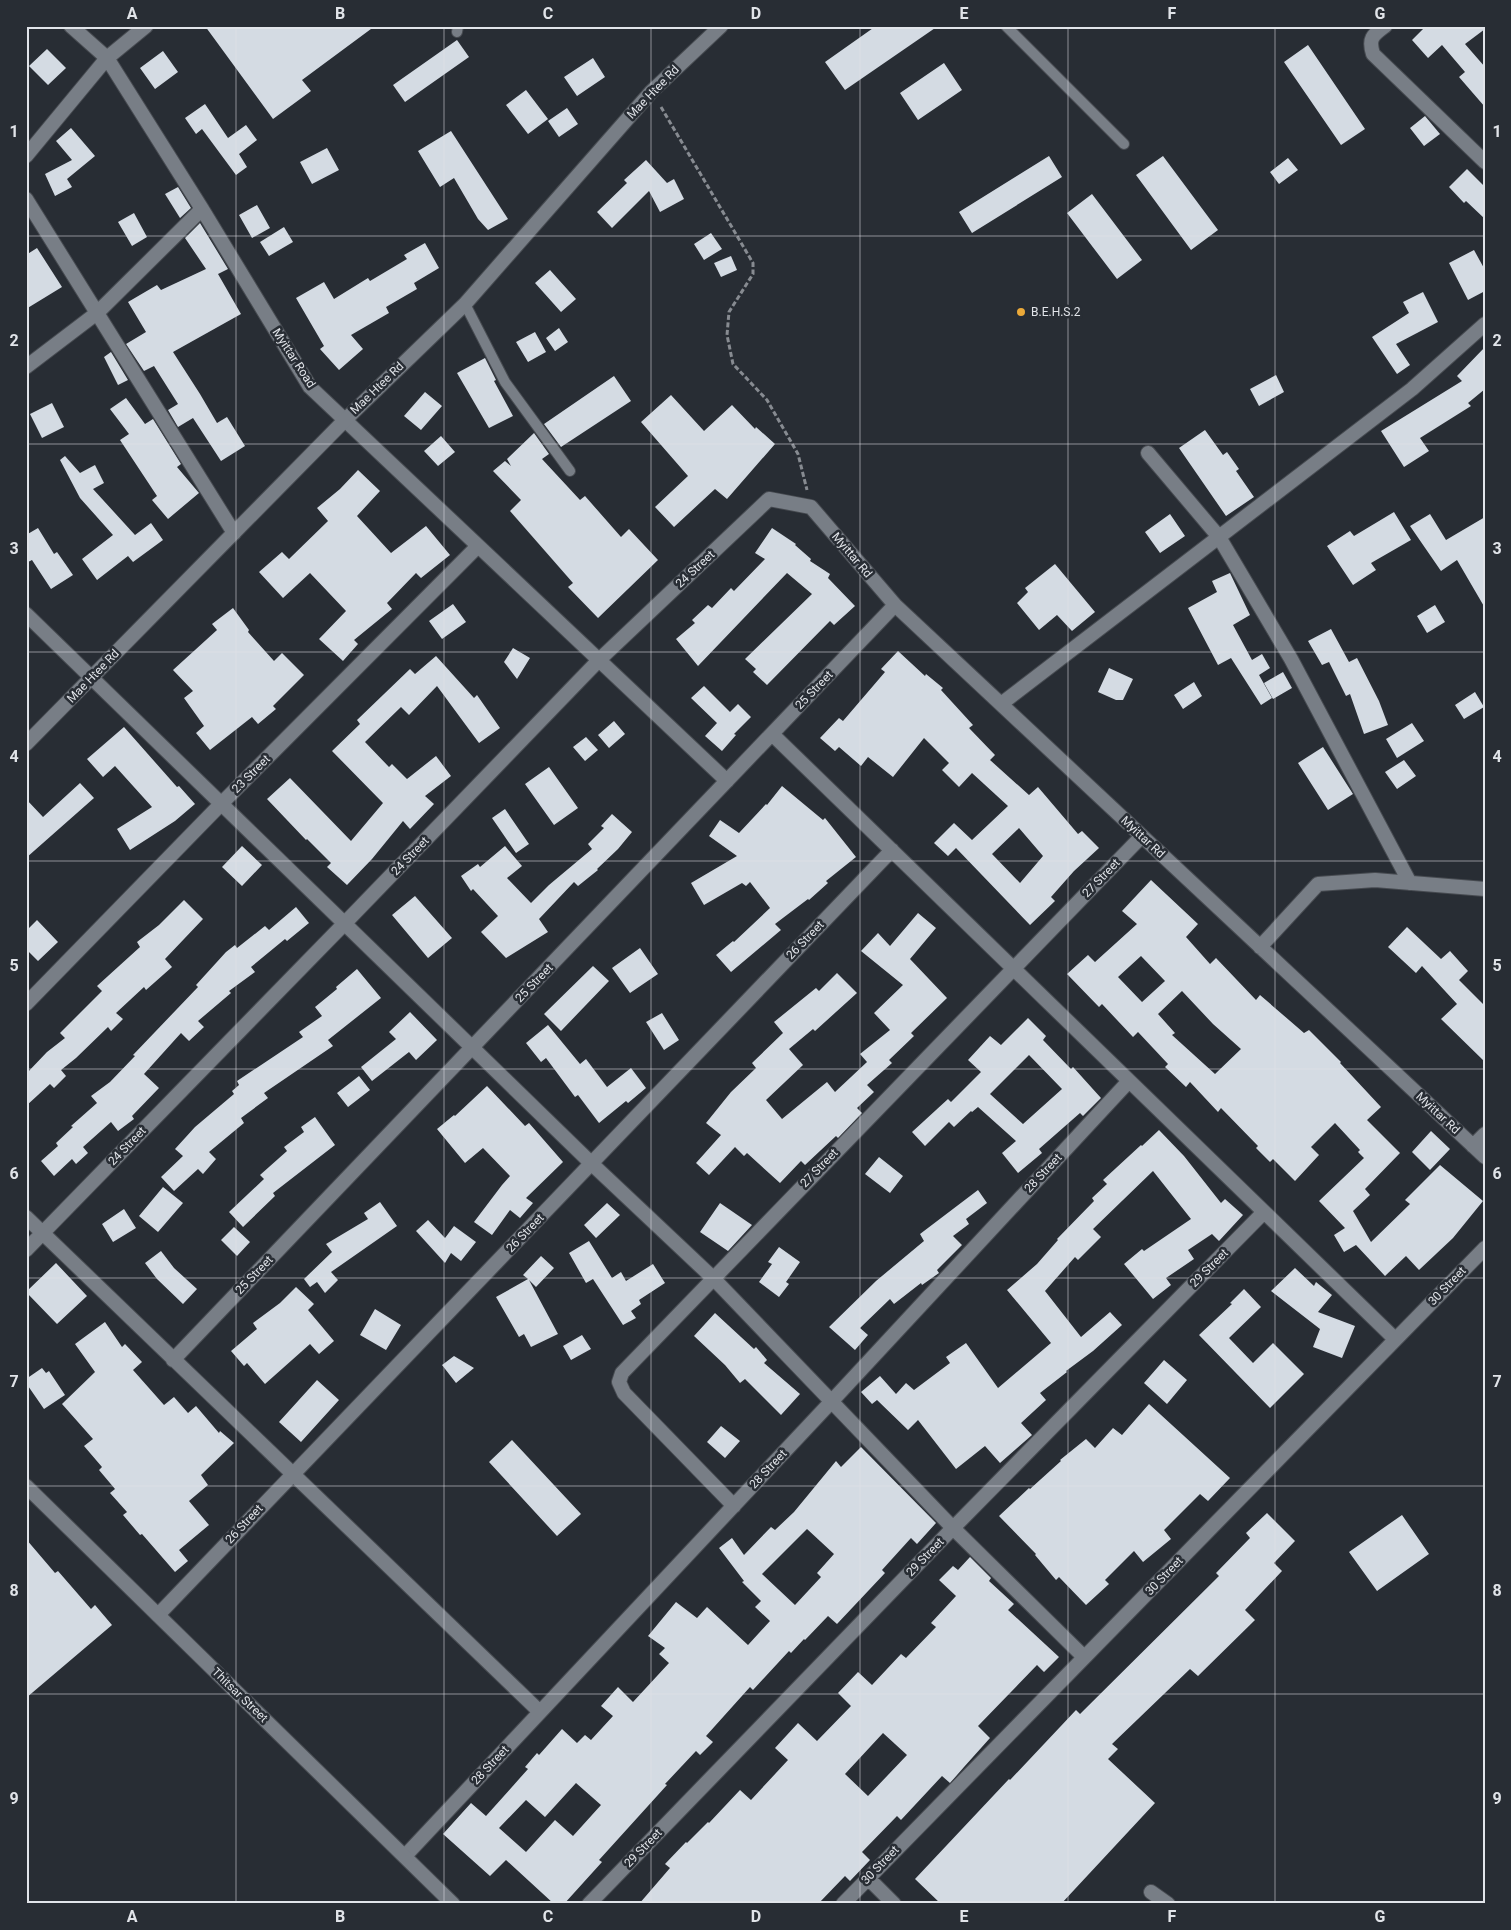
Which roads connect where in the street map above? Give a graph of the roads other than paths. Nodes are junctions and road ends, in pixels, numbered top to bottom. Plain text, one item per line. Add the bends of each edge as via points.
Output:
1 (72, 26) edge
2 (146, 26) edge
3 (1006, 26) edge
4 (1385, 26) edge
5 (717, 28) edge
6 (107, 58) junction
7 (1124, 144) dead end
8 (26, 156) edge
9 (1485, 162) edge
10 (26, 199) edge
11 (202, 209) junction
12 (464, 304) junction
13 (97, 312) junction
14 (1485, 324) edge
15 (26, 367) edge
16 (345, 420) junction
17 (1148, 453) dead end
18 (570, 470) dead end
19 (811, 506) joint
20 (234, 533) junction
21 (1219, 537) junction
22 (478, 546) junction
23 (896, 605) junction
24 (26, 614) edge
25 (599, 660) junction
26 (91, 678) junction
27 (1001, 704) junction
28 (772, 734) junction
29 (26, 744) edge
30 (727, 781) junction
31 (221, 804) junction
32 (1142, 836) junction
33 (892, 850) junction
34 (1410, 883) junction
35 (1485, 889) edge
36 (344, 924) junction
37 (1260, 947) junction
38 (1014, 968) junction
39 (26, 1004) edge
40 (472, 1048) junction
41 (1129, 1081) junction
42 (1485, 1134) edge
43 (1474, 1146) junction
44 (1485, 1157) edge
45 (592, 1164) junction
46 (1264, 1212) junction
47 (26, 1217) edge
48 (42, 1233) junction
49 (1485, 1248) edge
50 (26, 1250) edge
51 (713, 1278) junction
52 (1395, 1340) junction
53 (173, 1360) junction
54 (831, 1402) junction
55 (292, 1474) junction
56 (26, 1486) edge
57 (734, 1506) junction
58 (952, 1528) junction
59 (158, 1615) junction
60 (1084, 1658) junction
61 (540, 1712) junction
62 (404, 1856) junction
63 (868, 1878) junction
64 (1151, 1892) dead end
65 (453, 1904) edge
66 (589, 1904) edge
67 (843, 1904) edge
68 (894, 1904) edge
69 (1168, 1904) edge

1 - 6 street, Myittar Road
2 - 6 street
3 - 7 lane
4 - 9 street via 1373,35 1370,44 1373,54
5 - 12 street, Mae Htee Rd via 652,92
6 - 8 street
6 - 11 street, Myittar Road
10 - 13 street
11 - 13 street
11 - 16 street, Myittar Road via 310,387
12 - 16 street, Mae Htee Rd
12 - 18 lane via 505,382
13 - 15 street
13 - 20 street
14 - 21 street via 1412,389
16 - 20 street, Mae Htee Rd
16 - 22 street, Myittar Road
17 - 21 street
19 - 23 street, Myittar Rd
19 - 25 street, 24 Street via 770,499
20 - 26 street, Mae Htee Rd
21 - 27 street
21 - 34 street via 1291,658
22 - 25 street, Myittar Road
22 - 31 street, 23 Street
23 - 27 street, Myittar Rd
23 - 28 street, 25 Street
24 - 26 street
25 - 30 street, Myittar Road
25 - 36 street, 24 Street
26 - 29 street, Mae Htee Rd
26 - 31 street
27 - 32 street, Myittar Rd
28 - 30 street, 25 Street
28 - 33 street
30 - 40 street, 25 Street
31 - 36 street
31 - 39 street, 23 Street
32 - 37 street, Myittar Rd
32 - 38 street, 27 Street
33 - 38 street
33 - 45 street, 26 Street
34 - 35 street
34 - 37 street via 1375,880 1318,884
36 - 40 street
36 - 48 street, 24 Street
37 - 43 street, Myittar Rd
38 - 41 street
38 - 51 street, 27 Street
40 - 45 street
40 - 53 street, 25 Street
41 - 46 street
41 - 54 street, 28 Street
42 - 43 street
43 - 44 street, Myittar Rd
45 - 51 street
45 - 55 street, 26 Street
46 - 52 street
46 - 58 street, 29 Street
47 - 48 street
48 - 50 street, 24 Street
48 - 53 street
49 - 52 street, 30 Street
51 - 54 street
51 - 57 street, 27 Street via 622,1373 619,1382 624,1393
52 - 60 street, 30 Street
53 - 55 street
54 - 57 street, 28 Street
54 - 58 street
55 - 59 street, 26 Street
55 - 61 street
56 - 59 street, Thitsar Street
57 - 61 street, 28 Street
58 - 60 street
58 - 66 street, 29 Street
59 - 62 street, Thitsar Street
60 - 63 street, 30 Street
61 - 62 street, 28 Street
62 - 65 street, Thitsar Street
63 - 67 street, 30 Street
63 - 68 street
64 - 69 street

